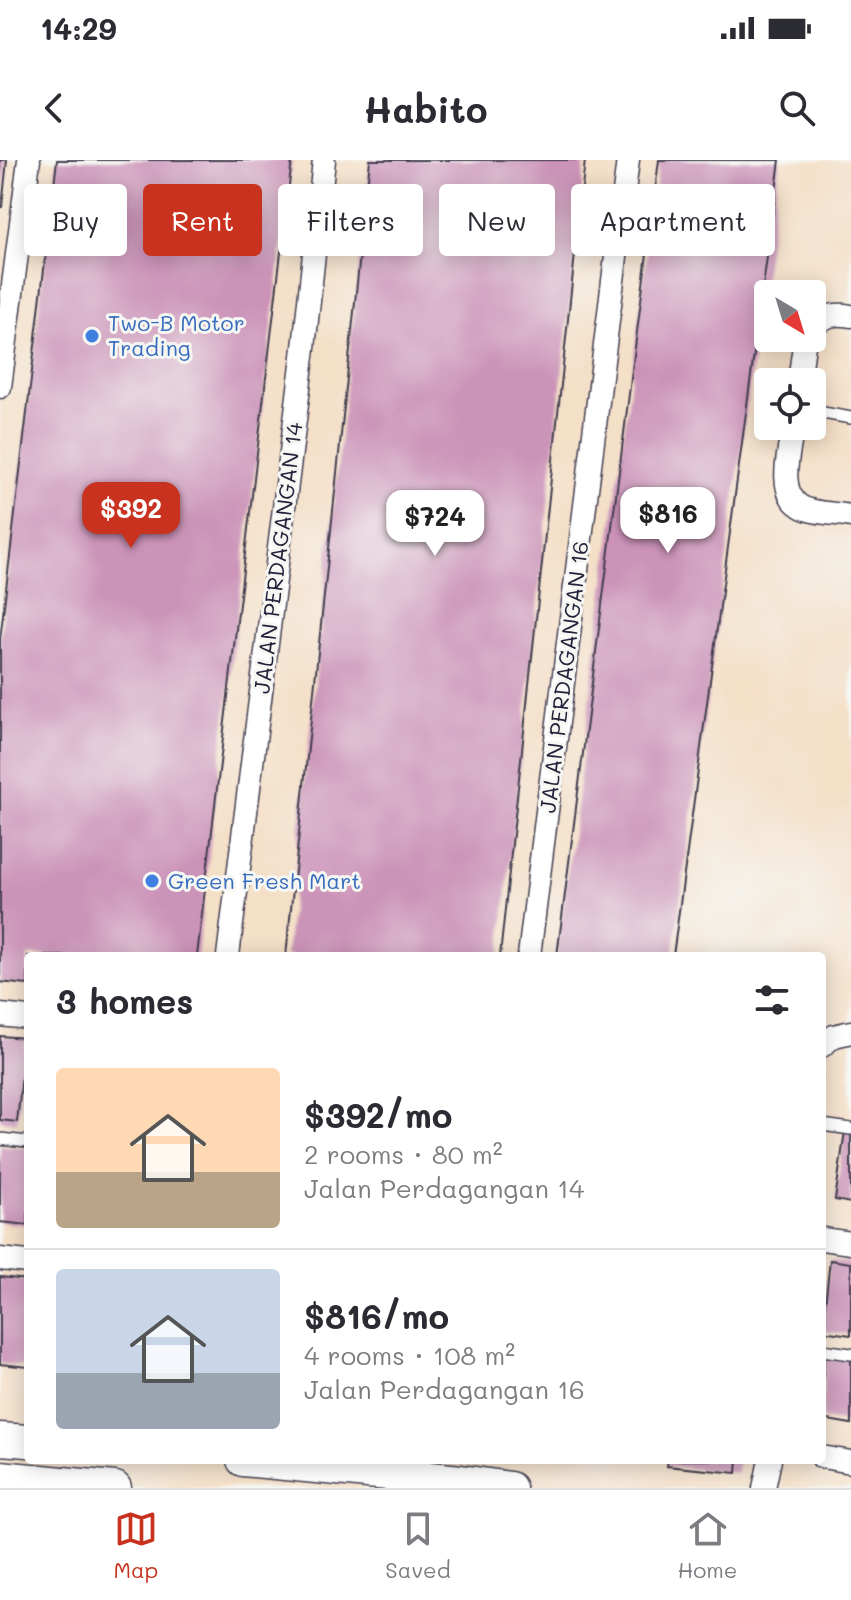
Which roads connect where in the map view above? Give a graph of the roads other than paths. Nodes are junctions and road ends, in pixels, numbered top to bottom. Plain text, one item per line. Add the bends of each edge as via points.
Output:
1 (29, 160) edge
2 (324, 160) edge
3 (628, 160) edge
4 (8, 258) edge
5 (0, 387) edge
6 (826, 414) edge
7 (851, 418) edge
8 (791, 440) edge
9 (851, 516) edge
10 (228, 952) edge
11 (529, 952) edge
12 (0, 1015) edge
13 (24, 1018) edge
14 (850, 1032) edge
15 (826, 1043) edge
16 (826, 1126) edge
17 (851, 1129) edge
18 (0, 1139) edge
19 (24, 1142) edge
20 (826, 1240) edge
21 (851, 1243) edge
22 (0, 1259) edge
23 (24, 1262) edge
24 (826, 1351) edge
25 (851, 1354) edge
26 (11, 1440) edge
27 (826, 1458) edge
28 (851, 1462) edge
29 (298, 1464) edge
30 (769, 1464) edge
31 (462, 1476) edge
32 (0, 1477) edge
33 (115, 1488) edge
34 (510, 1488) edge
35 (764, 1488) edge

1 - 4 street
2 - 10 street, JALAN PERDAGANGAN 14
3 - 11 street, JALAN PERDAGANGAN 16
4 - 5 street
6 - 7 lane
8 - 9 street via 786,485 797,505
12 - 13 street
14 - 15 street
16 - 17 lane
18 - 19 lane
20 - 21 street
22 - 23 street
24 - 25 lane
26 - 32 street
27 - 28 street
29 - 31 main road
30 - 35 street
31 - 34 main road
32 - 33 main road

